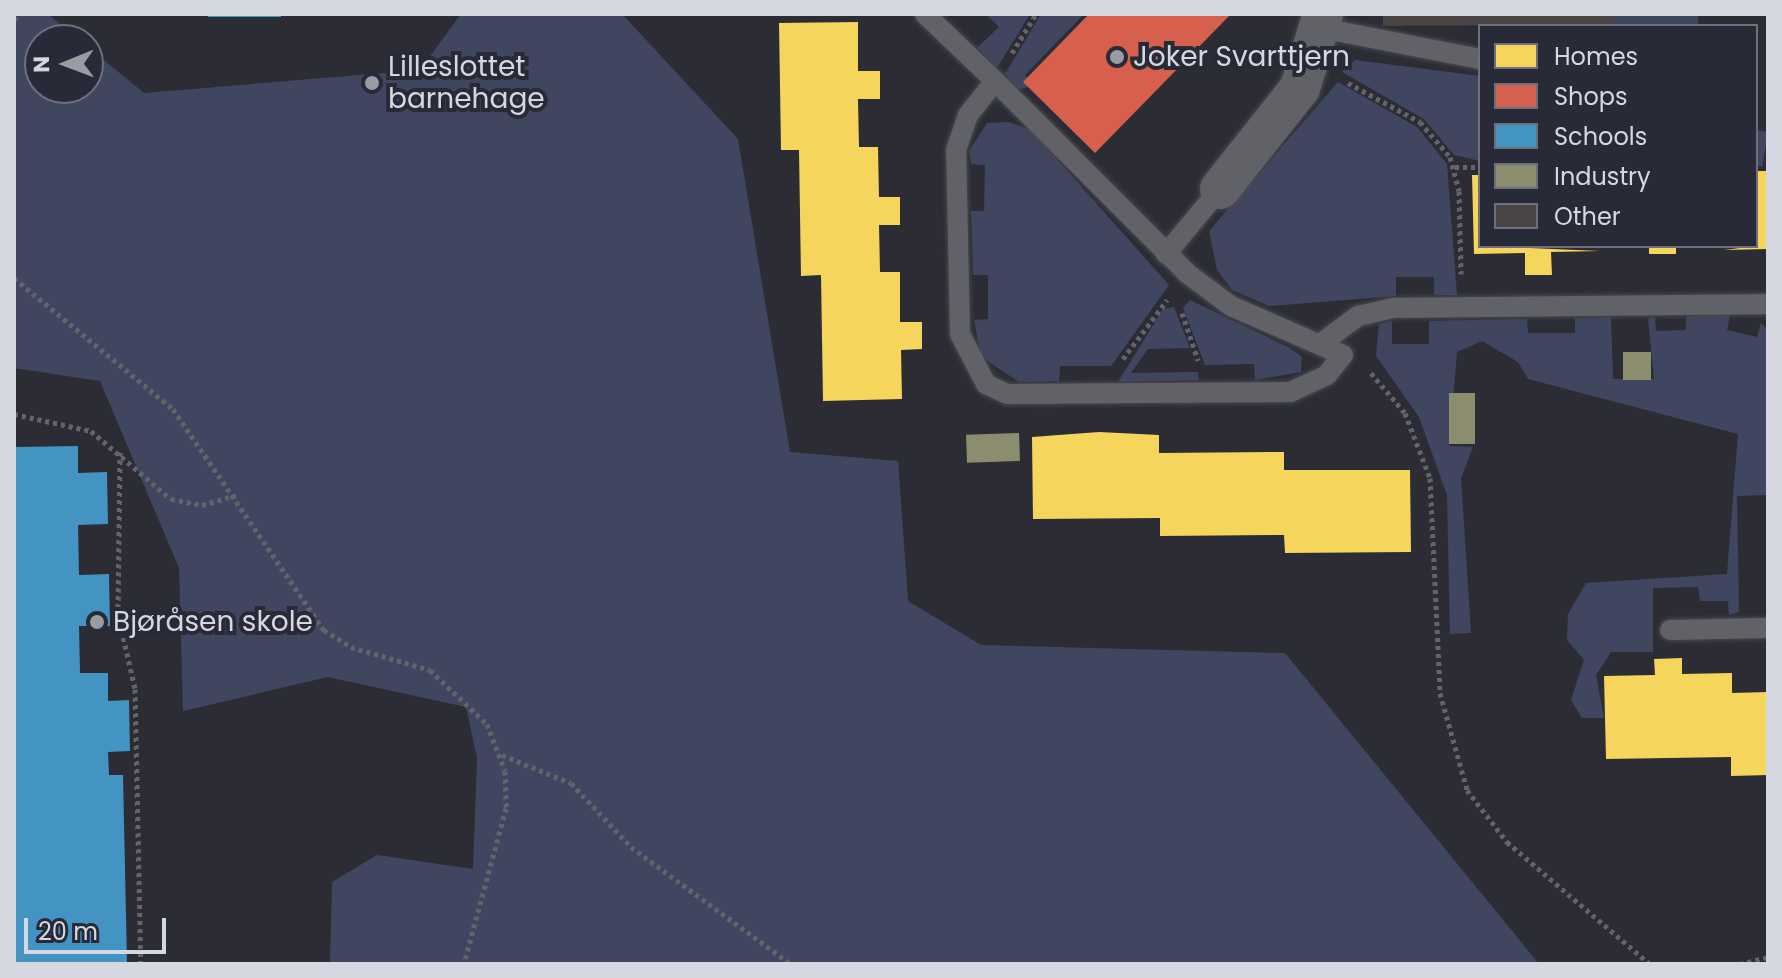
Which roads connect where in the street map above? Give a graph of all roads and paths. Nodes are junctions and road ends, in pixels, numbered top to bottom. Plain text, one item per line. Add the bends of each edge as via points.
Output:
1 (18, 14) edge
2 (925, 14) edge
3 (1036, 14) edge
4 (14, 20) edge
5 (1319, 35) edge
6 (1478, 59) edge
7 (995, 81) junction
8 (1455, 167) junction
9 (1478, 167) edge
10 (1220, 189) joint
11 (1166, 254) junction
12 (14, 278) edge
13 (1768, 304) edge
14 (1463, 306) junction
15 (1320, 344) junction
16 (1343, 355) junction
17 (1203, 392) junction
18 (1115, 393) junction
19 (14, 414) edge
20 (120, 452) junction
21 (236, 495) junction
22 (1768, 628) edge
23 (1670, 630) dead end
24 (501, 755) junction
25 (1768, 957) edge
26 (141, 964) edge
27 (464, 964) edge
28 (791, 964) edge
29 (1650, 964) edge
30 (1740, 964) edge

1 - 4 path
2 - 7 lane
3 - 7 path
5 - 6 lane
5 - 8 path via 1420,122
5 - 10 street via 1283,115
7 - 11 lane
7 - 18 lane via 968,115 956,150 963,348 996,391
8 - 9 path
8 - 14 path
10 - 11 lane
11 - 15 lane via 1231,306
12 - 21 path via 173,409
13 - 14 lane
14 - 15 lane via 1378,310 1337,327
15 - 16 lane
16 - 17 lane via 1302,391
16 - 29 path via 1394,395 1425,455 1437,526 1440,693 1475,807
17 - 18 lane
17 - 18 path via 1173,291 1116,369
19 - 20 path via 91,431
20 - 21 path via 171,499 202,505
20 - 26 path via 118,614 135,689
21 - 24 path via 324,630 351,647 444,679 482,717
22 - 23 lane
24 - 27 path via 502,832
24 - 28 path via 571,783 631,847
25 - 30 path

